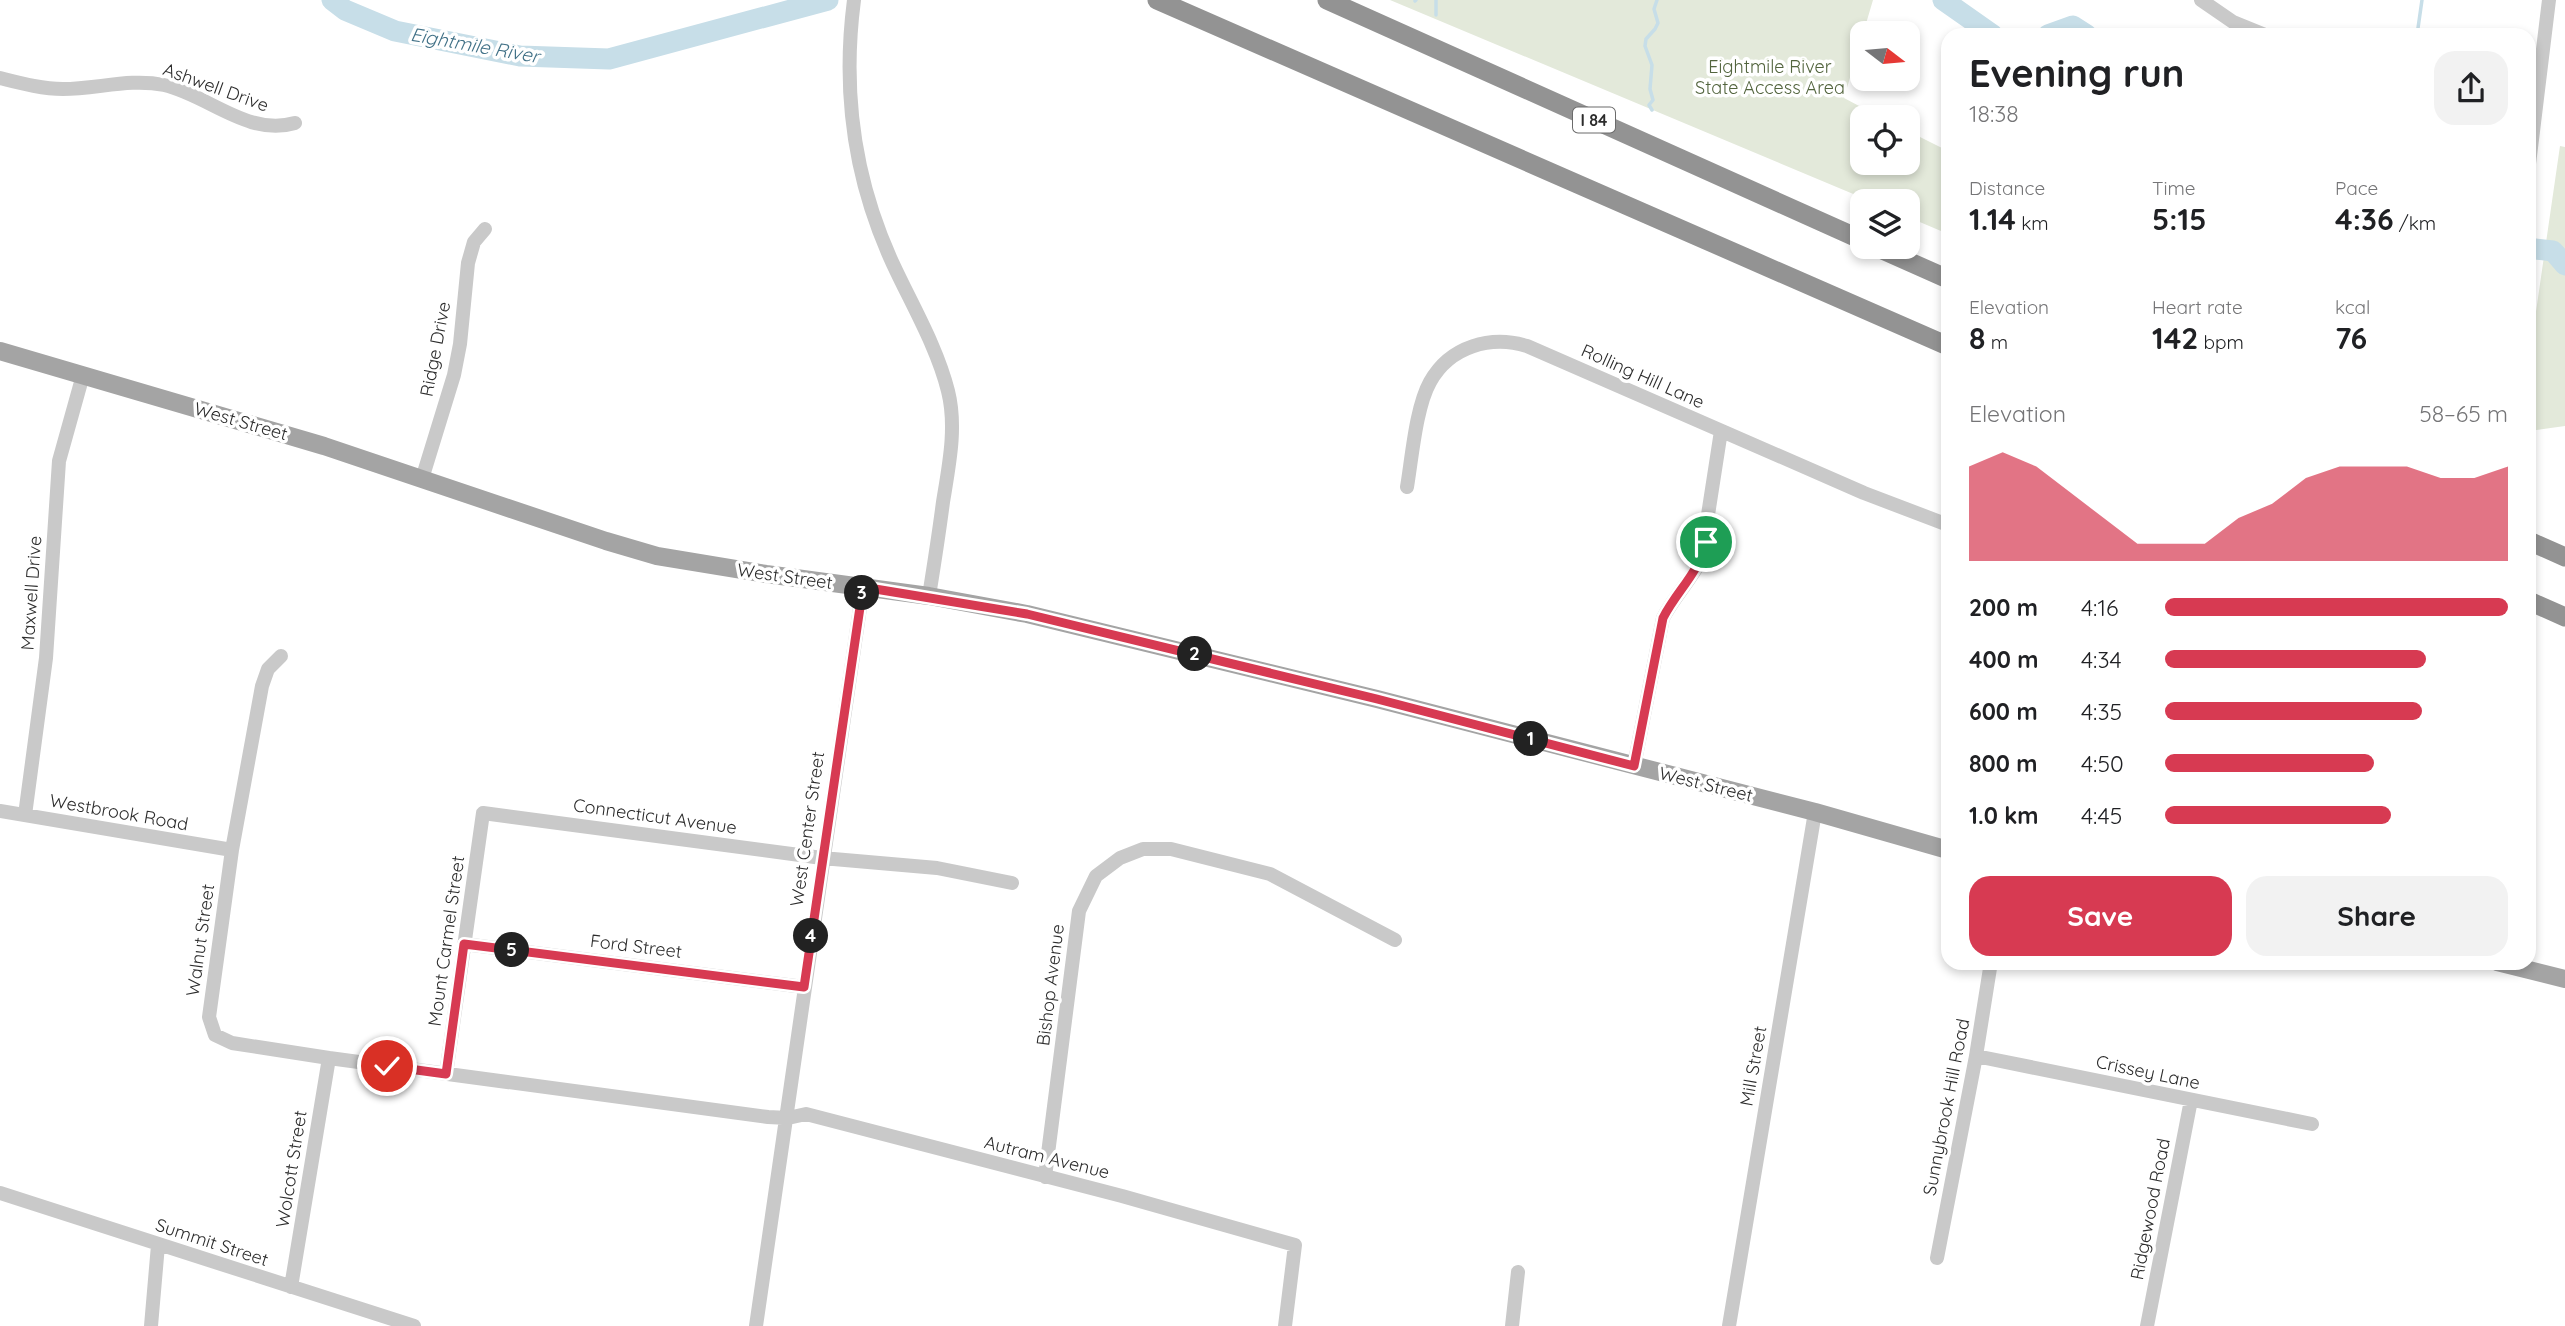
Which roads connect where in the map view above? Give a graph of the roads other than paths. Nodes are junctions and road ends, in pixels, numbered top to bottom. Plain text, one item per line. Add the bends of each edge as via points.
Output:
1 (1157, 0) edge
2 (1327, 0) edge
3 (2201, 0) edge
4 (2549, 0) edge
5 (854, 5) edge
6 (2248, 28) edge
7 (0, 78) edge
8 (2536, 85) edge
9 (295, 123) dead end
10 (485, 229) dead end
11 (1850, 235) edge
12 (1903, 259) edge
13 (1941, 276) edge
14 (1941, 343) edge
15 (0, 351) edge
16 (83, 375) junction
17 (1721, 431) junction
18 (422, 479) junction
19 (1407, 486) dead end
20 (1941, 522) edge
21 (2536, 544) edge
22 (2565, 557) edge
23 (863, 587) junction
24 (929, 596) junction
25 (2536, 604) edge
26 (2565, 617) edge
27 (281, 656) dead end
28 (1634, 766) junction
29 (0, 811) edge
30 (1815, 812) junction
31 (483, 813) joint
32 (24, 815) junction
33 (1941, 848) edge
34 (232, 850) junction
35 (822, 858) junction
36 (1012, 883) dead end
37 (1395, 940) dead end
38 (464, 944) junction
39 (1990, 970) edge
40 (2529, 970) edge
41 (2565, 979) edge
42 (804, 987) junction
43 (1976, 1056) junction
44 (329, 1058) junction
45 (446, 1074) junction
46 (2191, 1100) junction
47 (788, 1118) junction
48 (2312, 1124) dead end
49 (1045, 1177) junction
50 (0, 1193) edge
51 (158, 1245) junction
52 (1937, 1258) dead end
53 (1518, 1272) dead end
54 (291, 1287) junction
55 (395, 1323) edge
56 (151, 1326) edge
57 (414, 1326) edge
58 (756, 1326) edge
59 (1285, 1326) edge
60 (1512, 1326) edge
61 (1729, 1326) edge
62 (2147, 1326) edge

1 - 14 highway
2 - 11 highway, I 84
3 - 6 street
4 - 8 street
5 - 24 street via 849,79 856,154 891,261 938,361 953,423
7 - 9 street, Ashwell Drive via 62,89 134,82 166,85 261,126 280,128
10 - 18 street, Ridge Drive via 474,242 468,263 454,375
12 - 13 highway
15 - 16 main road, West Street
16 - 18 main road, West Street
16 - 32 street, Maxwell Drive via 59,461 46,658
17 - 19 street, Rolling Hill Lane via 1527,346 1492,341 1459,352 1430,382 1422,401
17 - 20 street, Rolling Hill Lane
17 - 28 street via 1701,560 1663,618
18 - 23 main road, West Street via 657,556
21 - 22 highway
23 - 24 main road, West Street
23 - 35 street, West Center Street
24 - 28 main road, West Street via 1160,646
25 - 26 highway
27 - 34 street, Walnut Street via 268,669 262,686
28 - 30 main road, West Street
29 - 32 street, Westbrook Road
30 - 33 main road, West Street
30 - 61 street, Mill Street
31 - 35 street, Connecticut Avenue
31 - 38 street, Mount Carmel Street
32 - 34 street, Westbrook Road
34 - 44 street, Walnut Street via 209,1017 215,1035 232,1043
35 - 36 street, Connecticut Avenue via 937,868
35 - 42 street, West Center Street
37 - 49 street, Bishop Avenue via 1270,874 1171,849 1143,849 1120,858 1096,876 1079,911
38 - 42 street, Ford Street
38 - 45 street, Mount Carmel Street
39 - 43 street, Sunnybrook Hill Road
40 - 41 main road
42 - 47 street, West Center Street
43 - 46 street, Crissey Lane
43 - 52 street, Sunnybrook Hill Road
44 - 45 street, Walnut Street
44 - 54 street, Wolcott Street
45 - 47 street, Walnut Street
46 - 48 street, Crissey Lane
46 - 62 street, Ridgewood Road
47 - 49 street, Autram Avenue via 806,1114
47 - 58 street, West Center Street
49 - 59 street, Autram Avenue via 1295,1245
50 - 51 street, Summit Street
51 - 54 street, Summit Street
51 - 56 street
53 - 60 street
54 - 55 street, Summit Street
55 - 57 street, Summit Street

